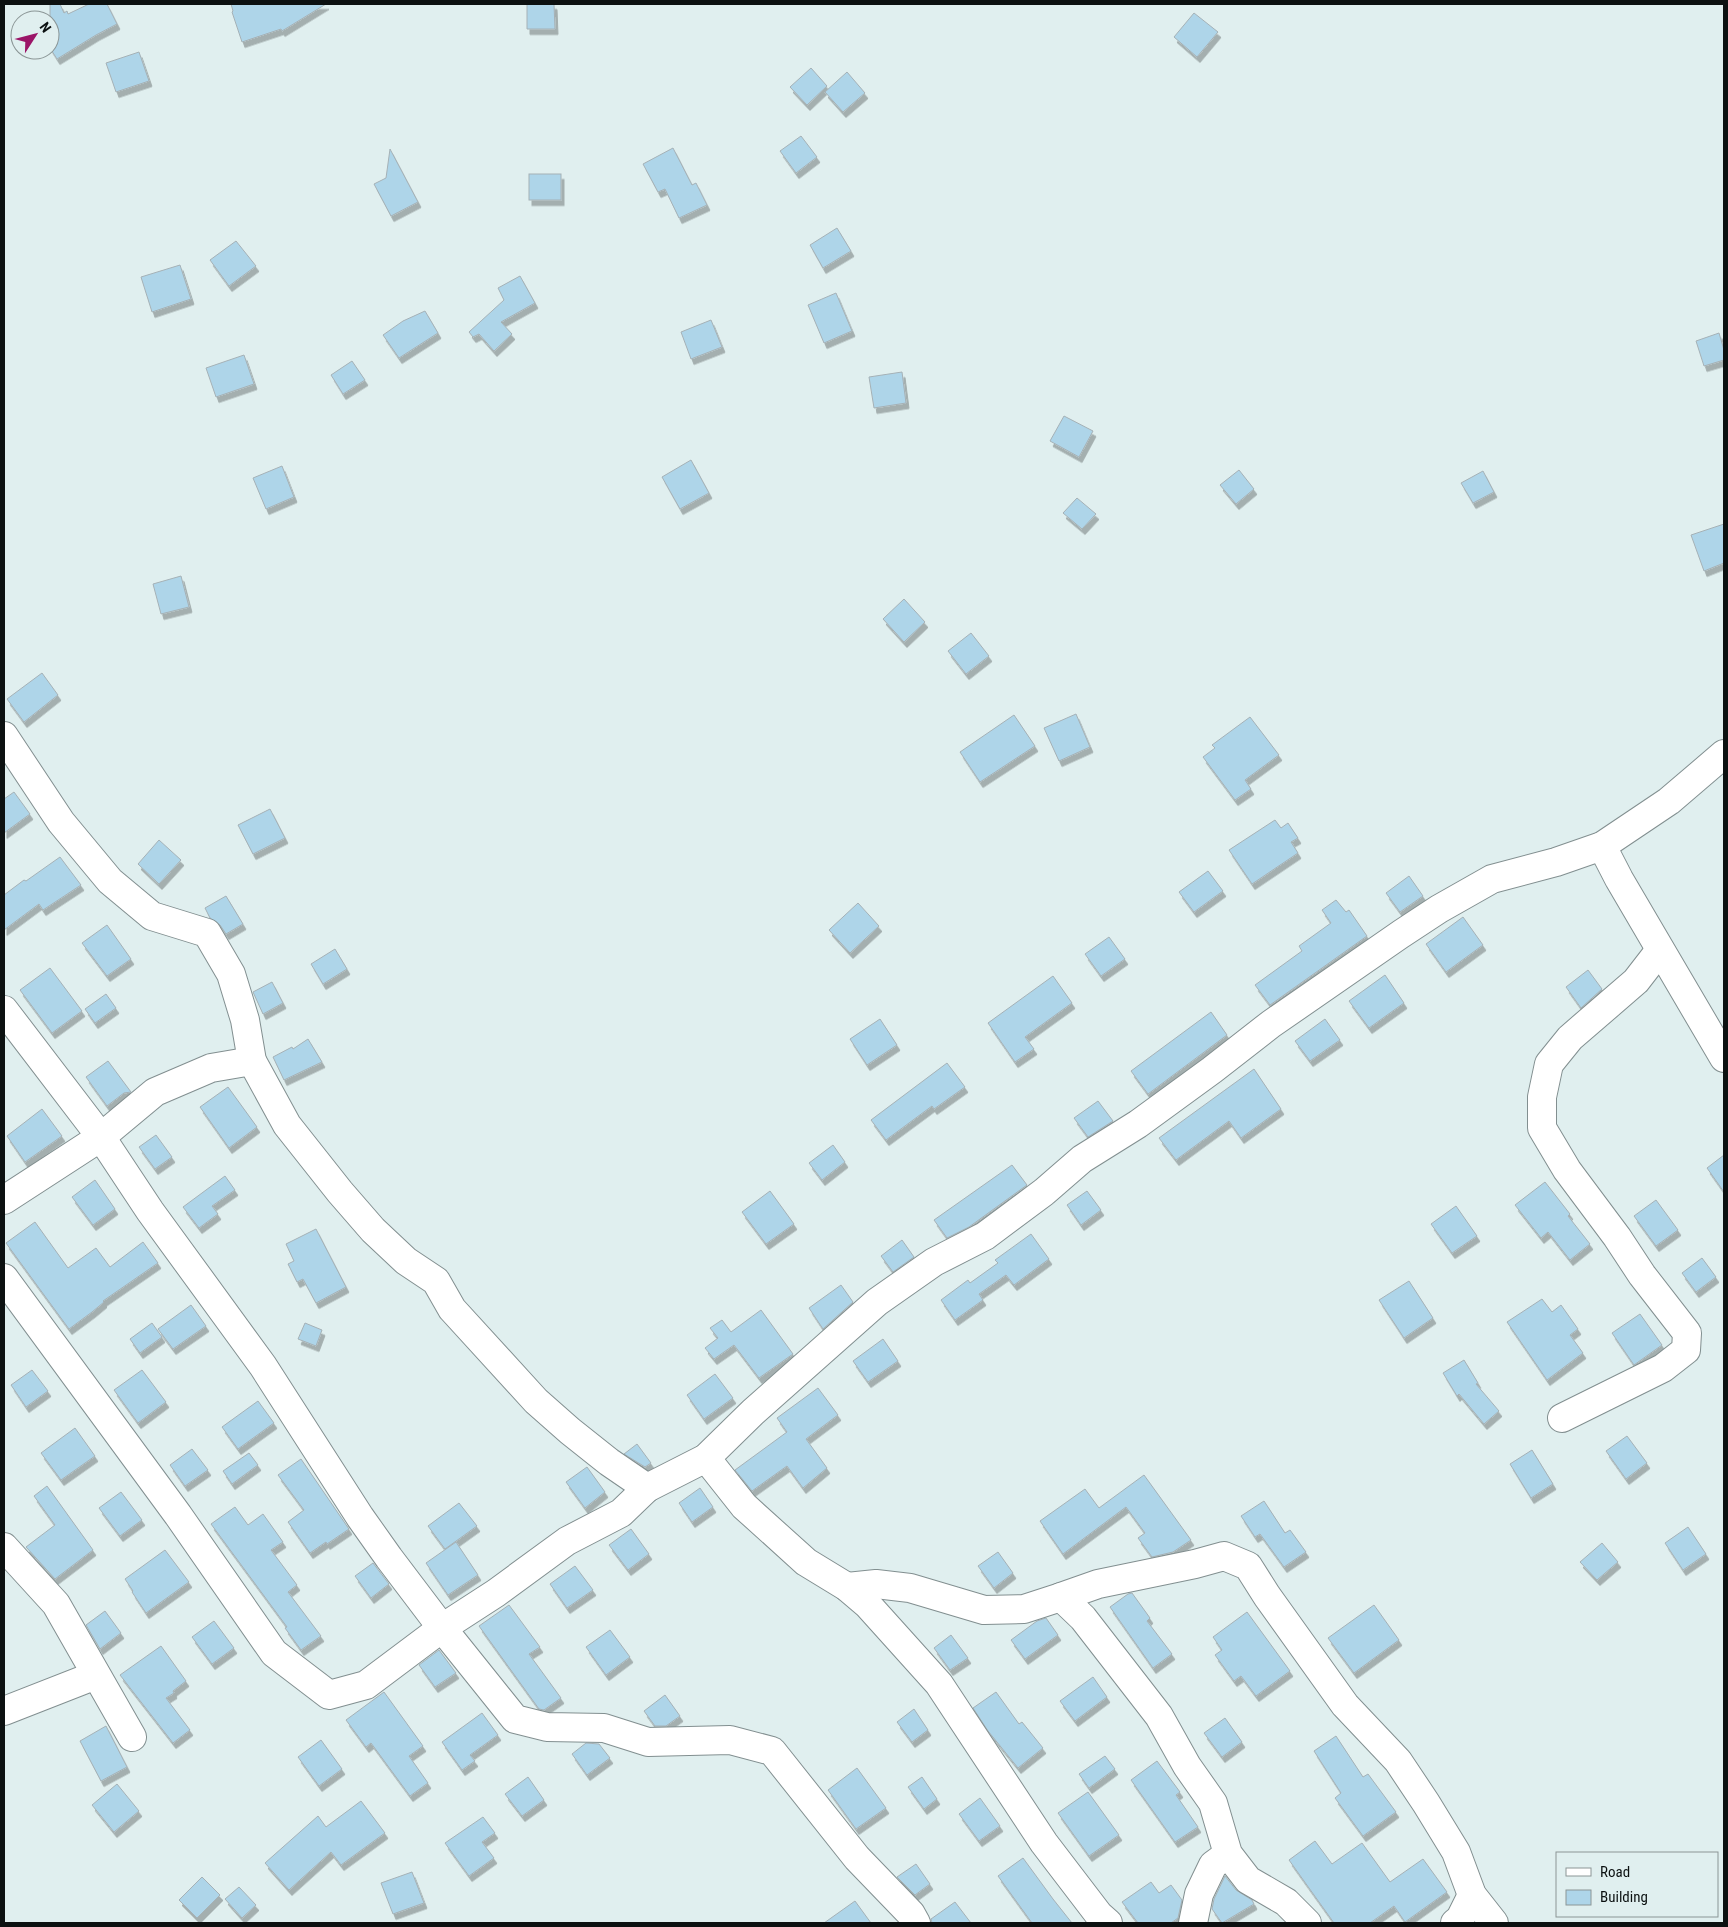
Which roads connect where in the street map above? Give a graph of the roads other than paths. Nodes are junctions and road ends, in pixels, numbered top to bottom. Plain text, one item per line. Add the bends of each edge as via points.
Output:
1 (4, 736) edge
2 (1724, 754) edge
3 (1602, 846) junction
4 (1660, 950) junction
5 (4, 1010) edge
6 (1724, 1058) edge
7 (252, 1061) junction
8 (101, 1137) junction
9 (4, 1200) edge
10 (4, 1278) edge
11 (1562, 1418) dead end
12 (706, 1458) junction
13 (647, 1488) junction
14 (4, 1548) edge
15 (847, 1587) junction
16 (1060, 1597) junction
17 (442, 1628) junction
18 (96, 1675) junction
19 (4, 1711) edge
20 (132, 1737) dead end
21 (1228, 1854) junction
22 (1472, 1895) junction
23 (916, 1923) edge
24 (1108, 1923) edge
25 (1193, 1923) edge
26 (1307, 1923) edge
27 (1455, 1923) edge
28 (1494, 1923) edge

1 - 7 street via 61,822 110,881 152,916 207,933 232,974
2 - 3 street via 1669,801
3 - 4 street
3 - 12 street via 1492,879 1401,934 1271,1024 1138,1124 1082,1159 985,1236 934,1262 877,1302
4 - 6 street
4 - 11 street via 1636,981 1570,1038 1549,1064 1542,1097 1542,1128 1567,1170 1687,1333 1686,1350 1663,1368
5 - 8 street
7 - 8 street via 211,1068 155,1092
7 - 13 street via 287,1125 373,1230 406,1260 436,1281 452,1309 536,1401 609,1462
8 - 9 street
8 - 17 street via 263,1366 360,1517
10 - 17 street via 274,1652 329,1695 366,1685
12 - 13 street
12 - 15 street via 744,1506 806,1562
13 - 17 street via 621,1513 567,1541
14 - 18 street via 56,1604
15 - 16 street via 876,1584 910,1588 984,1610 1024,1609
15 - 24 street via 867,1604 939,1684 1044,1843
16 - 21 street via 1083,1618 1159,1716 1187,1766 1213,1803
16 - 22 street via 1098,1584 1224,1556 1248,1566 1345,1705 1398,1761 1426,1802 1456,1852
17 - 23 street via 515,1719 546,1727 604,1728 648,1742 730,1740 772,1751 857,1858
18 - 19 street
18 - 20 street
21 - 25 street via 1213,1865 1199,1894
21 - 26 street via 1248,1880 1286,1902
22 - 27 street
22 - 28 street

